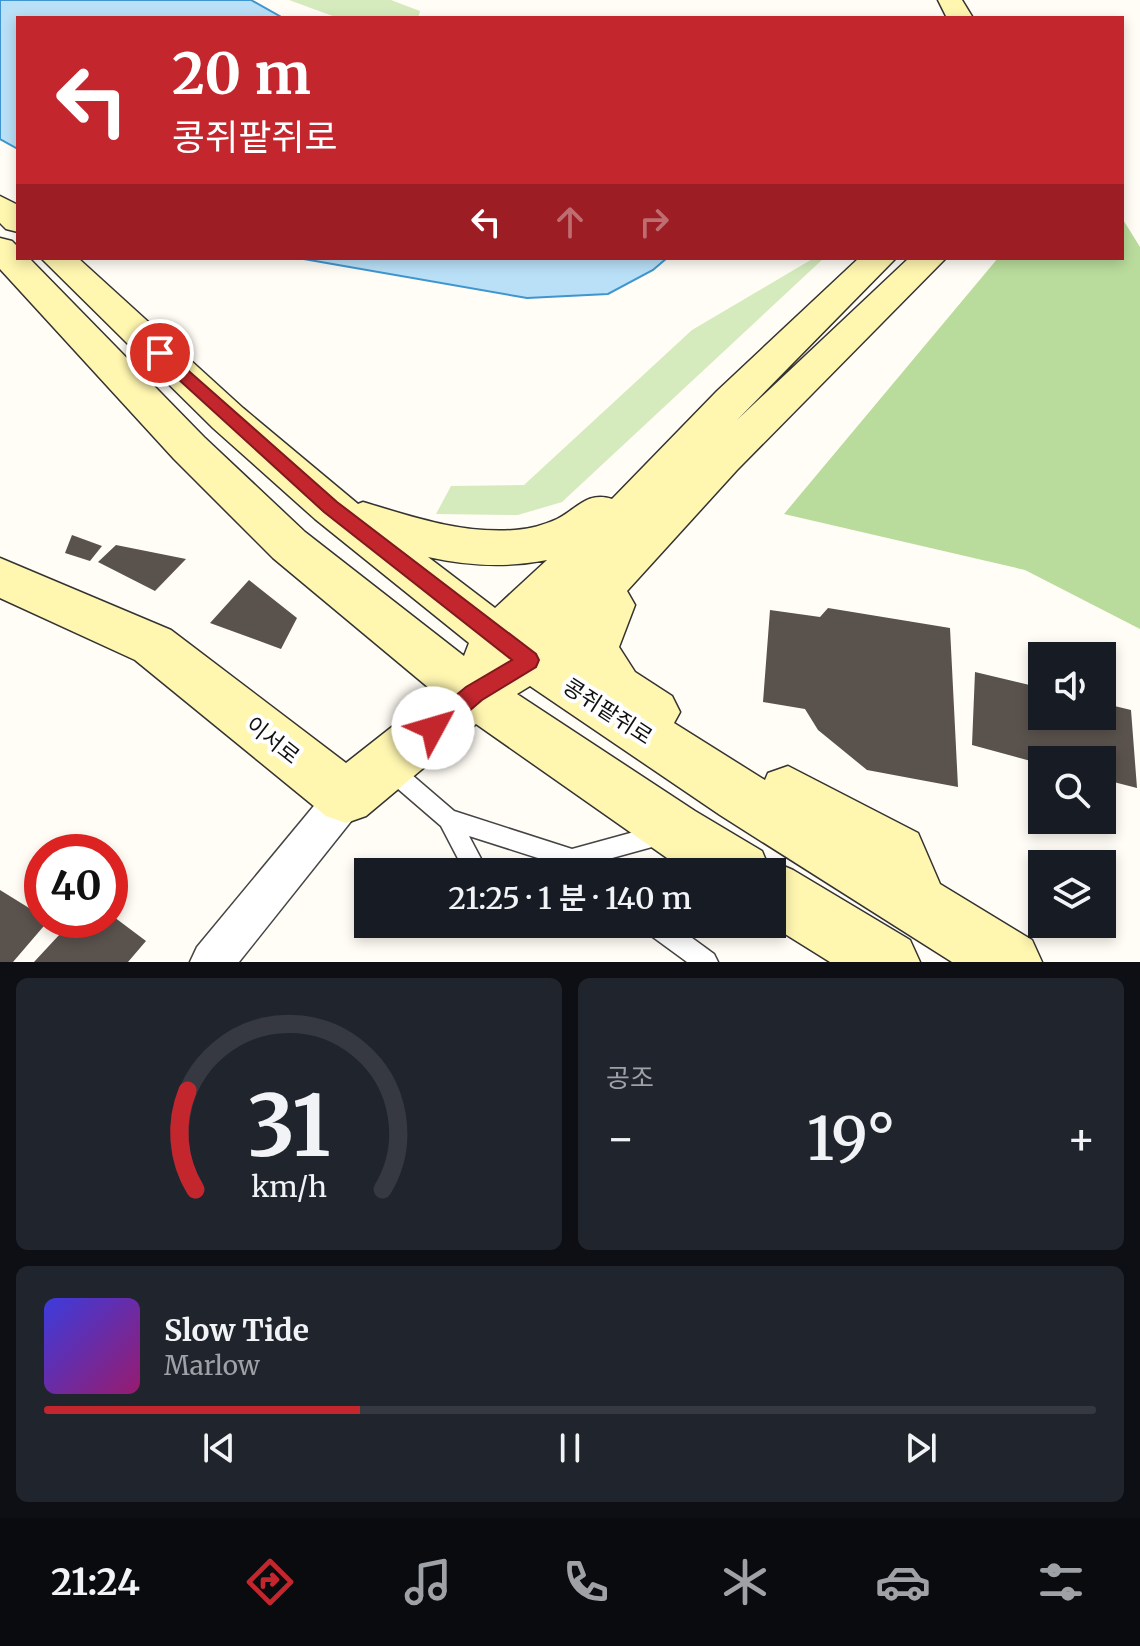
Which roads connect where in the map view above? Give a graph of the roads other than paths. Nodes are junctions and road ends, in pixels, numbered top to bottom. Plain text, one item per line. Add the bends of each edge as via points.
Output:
1 (0, 206) edge
2 (16, 220) edge
3 (0, 248) edge
4 (60, 260) edge
5 (894, 268) edge
6 (331, 507) junction
7 (616, 523) junction
8 (0, 577) edge
9 (599, 588) junction
10 (513, 649) junction
11 (474, 694) junction
12 (385, 766) junction
13 (346, 797) junction
14 (448, 819) junction
15 (674, 831) junction
16 (469, 858) edge
17 (560, 858) edge
18 (599, 858) edge
19 (718, 858) edge
20 (786, 900) edge
21 (918, 906) junction
22 (673, 938) edge
23 (212, 962) edge
24 (706, 962) edge
25 (888, 962) edge
26 (1010, 962) edge

1 - 2 main road
3 - 11 main road via 189,448 289,545
4 - 6 main road, 콩쥐팥쥐로
5 - 7 main road via 731,401
5 - 9 main road
6 - 7 main road via 449,546 528,547 586,525 600,512
6 - 10 main road, 콩쥐팥쥐로
7 - 10 main road
8 - 13 main road, 이서로 via 153,645
9 - 10 main road
9 - 21 main road via 610,605 593,649 616,688 897,853
10 - 11 main road
10 - 21 main road, 콩쥐팥쥐로
11 - 12 main road
11 - 15 main road
12 - 13 main road
12 - 14 lane
13 - 23 street
14 - 16 lane
14 - 17 lane
15 - 18 lane
15 - 19 main road
20 - 25 main road
21 - 26 main road, 콩쥐팥쥐로
22 - 24 lane

